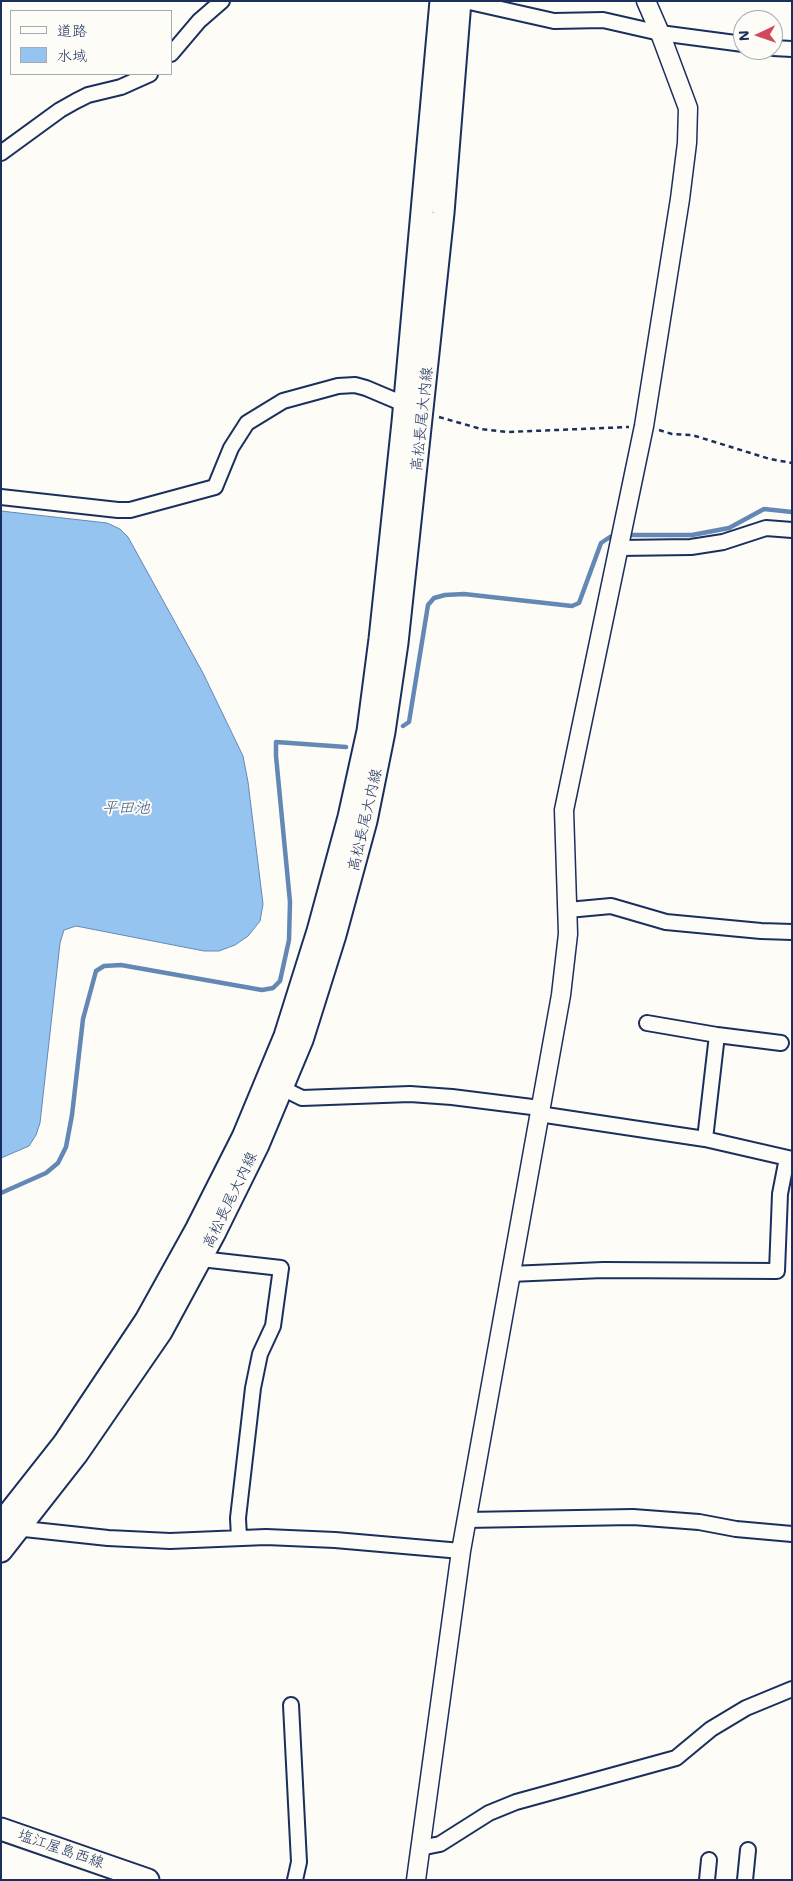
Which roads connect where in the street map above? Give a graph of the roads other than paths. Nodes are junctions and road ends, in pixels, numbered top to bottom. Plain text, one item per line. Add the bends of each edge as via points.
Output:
1 (222, 1) edge
2 (441, 1) edge
3 (460, 1) edge
4 (464, 1) edge
5 (646, 1) edge
6 (660, 33) junction
7 (733, 43) edge
8 (172, 53) edge
9 (148, 75) edge
10 (1, 153) edge
11 (415, 409) junction
12 (1, 496) edge
13 (792, 530) edge
14 (618, 548) junction
15 (568, 910) junction
16 (792, 932) edge
17 (647, 1023) dead end
18 (717, 1035) junction
19 (781, 1043) dead end
20 (282, 1088) junction
21 (540, 1111) junction
22 (706, 1139) junction
23 (789, 1158) edge
24 (201, 1259) junction
25 (510, 1274) junction
26 (466, 1520) junction
27 (8, 1527) edge
28 (792, 1534) edge
29 (239, 1538) junction
30 (1, 1551) edge
31 (460, 1551) junction
32 (792, 1689) edge
33 (291, 1705) dead end
34 (1, 1828) edge
35 (420, 1848) junction
36 (748, 1850) dead end
37 (708, 1860) dead end
38 (148, 1880) edge
39 (295, 1880) edge
40 (416, 1880) edge
41 (707, 1880) edge
42 (744, 1880) edge

1 - 8 street via 199,21
2 - 11 main road, 高松長尾大内線
3 - 11 main road, 高松長尾大内線 via 443,213
4 - 6 street via 554,21 604,20
5 - 6 street
6 - 7 street
6 - 14 street via 688,108 688,125 680,199 644,426
9 - 10 street via 76,101
11 - 12 street via 355,385 338,386 283,401 247,423 231,448 215,487 130,510
11 - 20 main road, 高松長尾大内線 via 397,643 384,732 368,812 335,935 302,1040
11 - 27 main road, 高松長尾大内線 via 368,731 318,932 285,1036 243,1137 146,1320
13 - 14 street via 766,528 723,542 691,547
14 - 15 street via 564,810
15 - 16 street via 611,906 666,922
15 - 21 street via 561,995
17 - 18 street
18 - 19 street
18 - 22 street
20 - 21 street via 302,1098 410,1094
20 - 24 main road, 高松長尾大内線 via 258,1145
21 - 22 street
21 - 25 street
22 - 23 street
23 - 25 street via 780,1194 777,1271 603,1270
24 - 27 main road, 高松長尾大内線 via 161,1332 78,1454
24 - 29 street via 281,1268 273,1326 260,1354 253,1388 238,1518
25 - 26 street
26 - 28 street via 633,1517
26 - 31 street
27 - 29 street via 170,1541
27 - 30 main road, 高松長尾大内線
29 - 31 street via 335,1540
31 - 35 street
32 - 35 street via 746,1708 711,1729 676,1758 516,1802 489,1813 440,1844
33 - 39 street via 299,1862
34 - 38 main road, 塩江屋島西線
35 - 40 street
36 - 42 street
37 - 41 street

